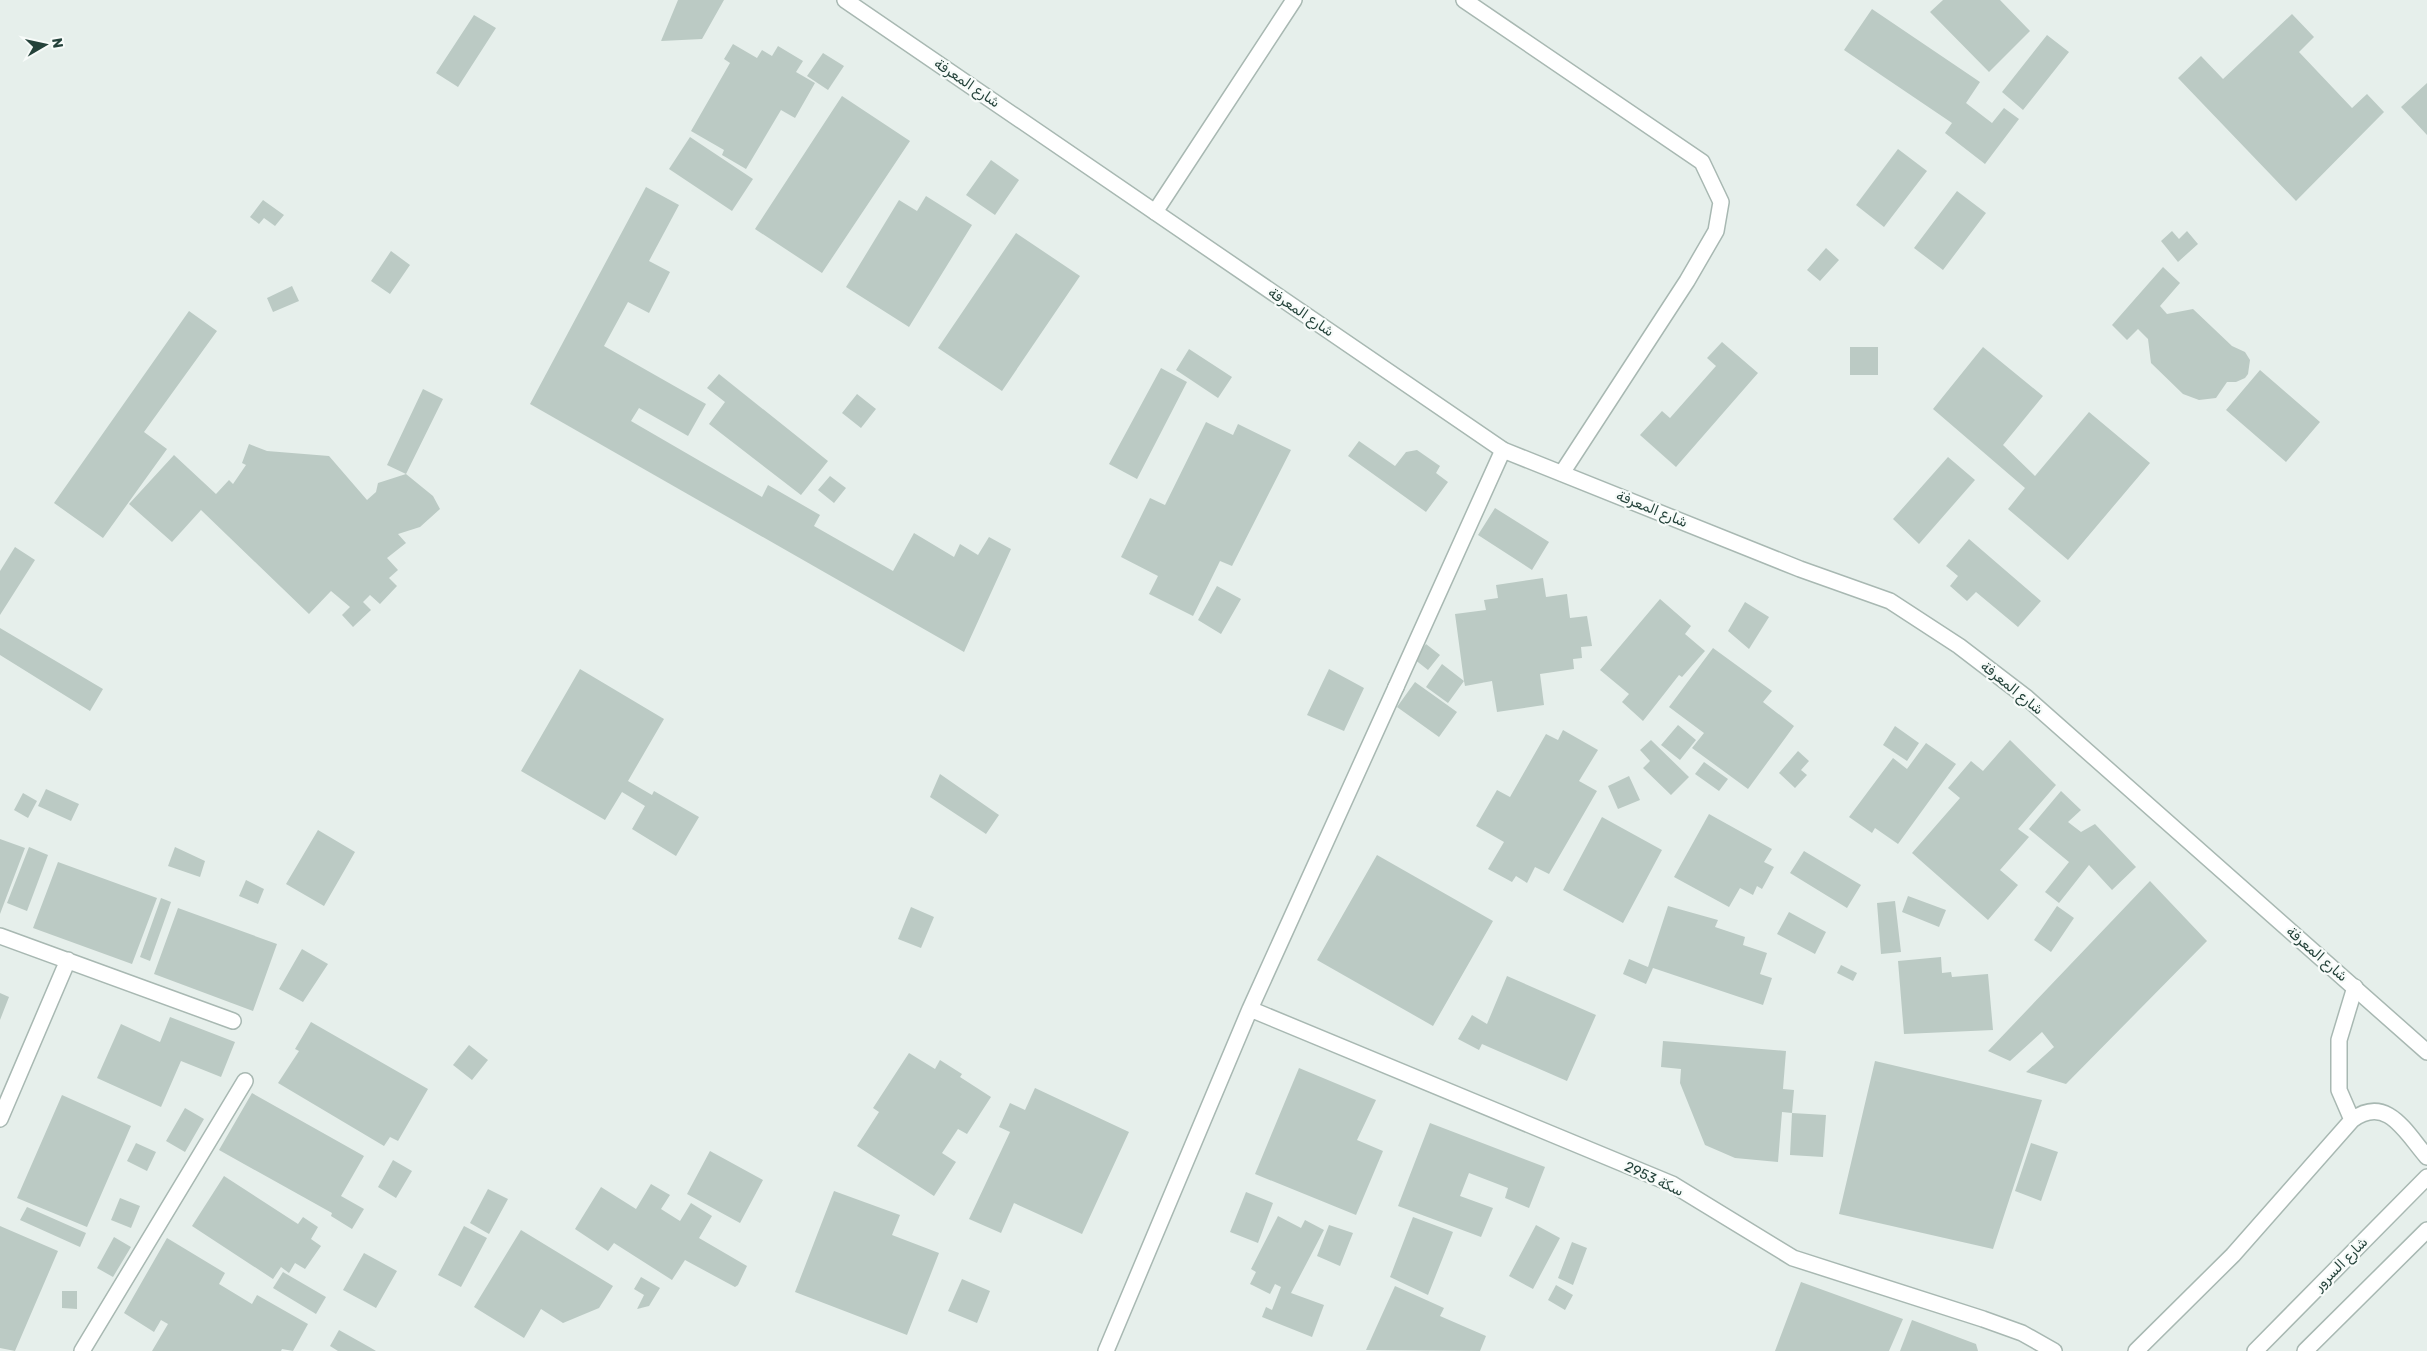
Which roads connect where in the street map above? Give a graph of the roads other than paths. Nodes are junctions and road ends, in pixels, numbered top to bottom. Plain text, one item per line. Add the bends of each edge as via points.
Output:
1 (845, 0) edge
2 (1294, 0) edge
3 (1464, 0) edge
4 (1155, 212) junction
5 (1503, 450) junction
6 (1562, 473) junction
7 (0, 936) edge
8 (68, 960) junction
9 (2355, 987) junction
10 (1250, 1009) junction
11 (233, 1021) dead end
12 (2427, 1052) edge
13 (245, 1081) dead end
14 (0, 1119) edge
15 (2352, 1120) junction
16 (2427, 1157) edge
17 (2427, 1177) edge
18 (2427, 1230) edge
19 (82, 1351) edge
20 (1106, 1351) edge
21 (2054, 1351) edge
22 (2136, 1351) edge
23 (2255, 1351) edge
24 (2305, 1351) edge

1 - 4 street, شارع المعرفة
2 - 4 street
3 - 6 street via 1702,162 1721,202 1716,231 1687,281
4 - 5 street, شارع المعرفة
5 - 6 street, شارع المعرفة
5 - 10 street
6 - 9 street, شارع المعرفة via 1800,569 1890,601 1959,646 2027,698
7 - 8 street
8 - 11 street
8 - 14 street
9 - 12 street, شارع المعرفة
9 - 15 street via 2339,1040 2339,1090
10 - 20 street
10 - 21 street, سكة 2953 via 1672,1184 1794,1258 1983,1319 2022,1333
13 - 19 street
15 - 16 street via 2364,1111 2379,1110 2392,1117
15 - 22 street via 2233,1255
17 - 23 street, شارع السرور
18 - 24 street

